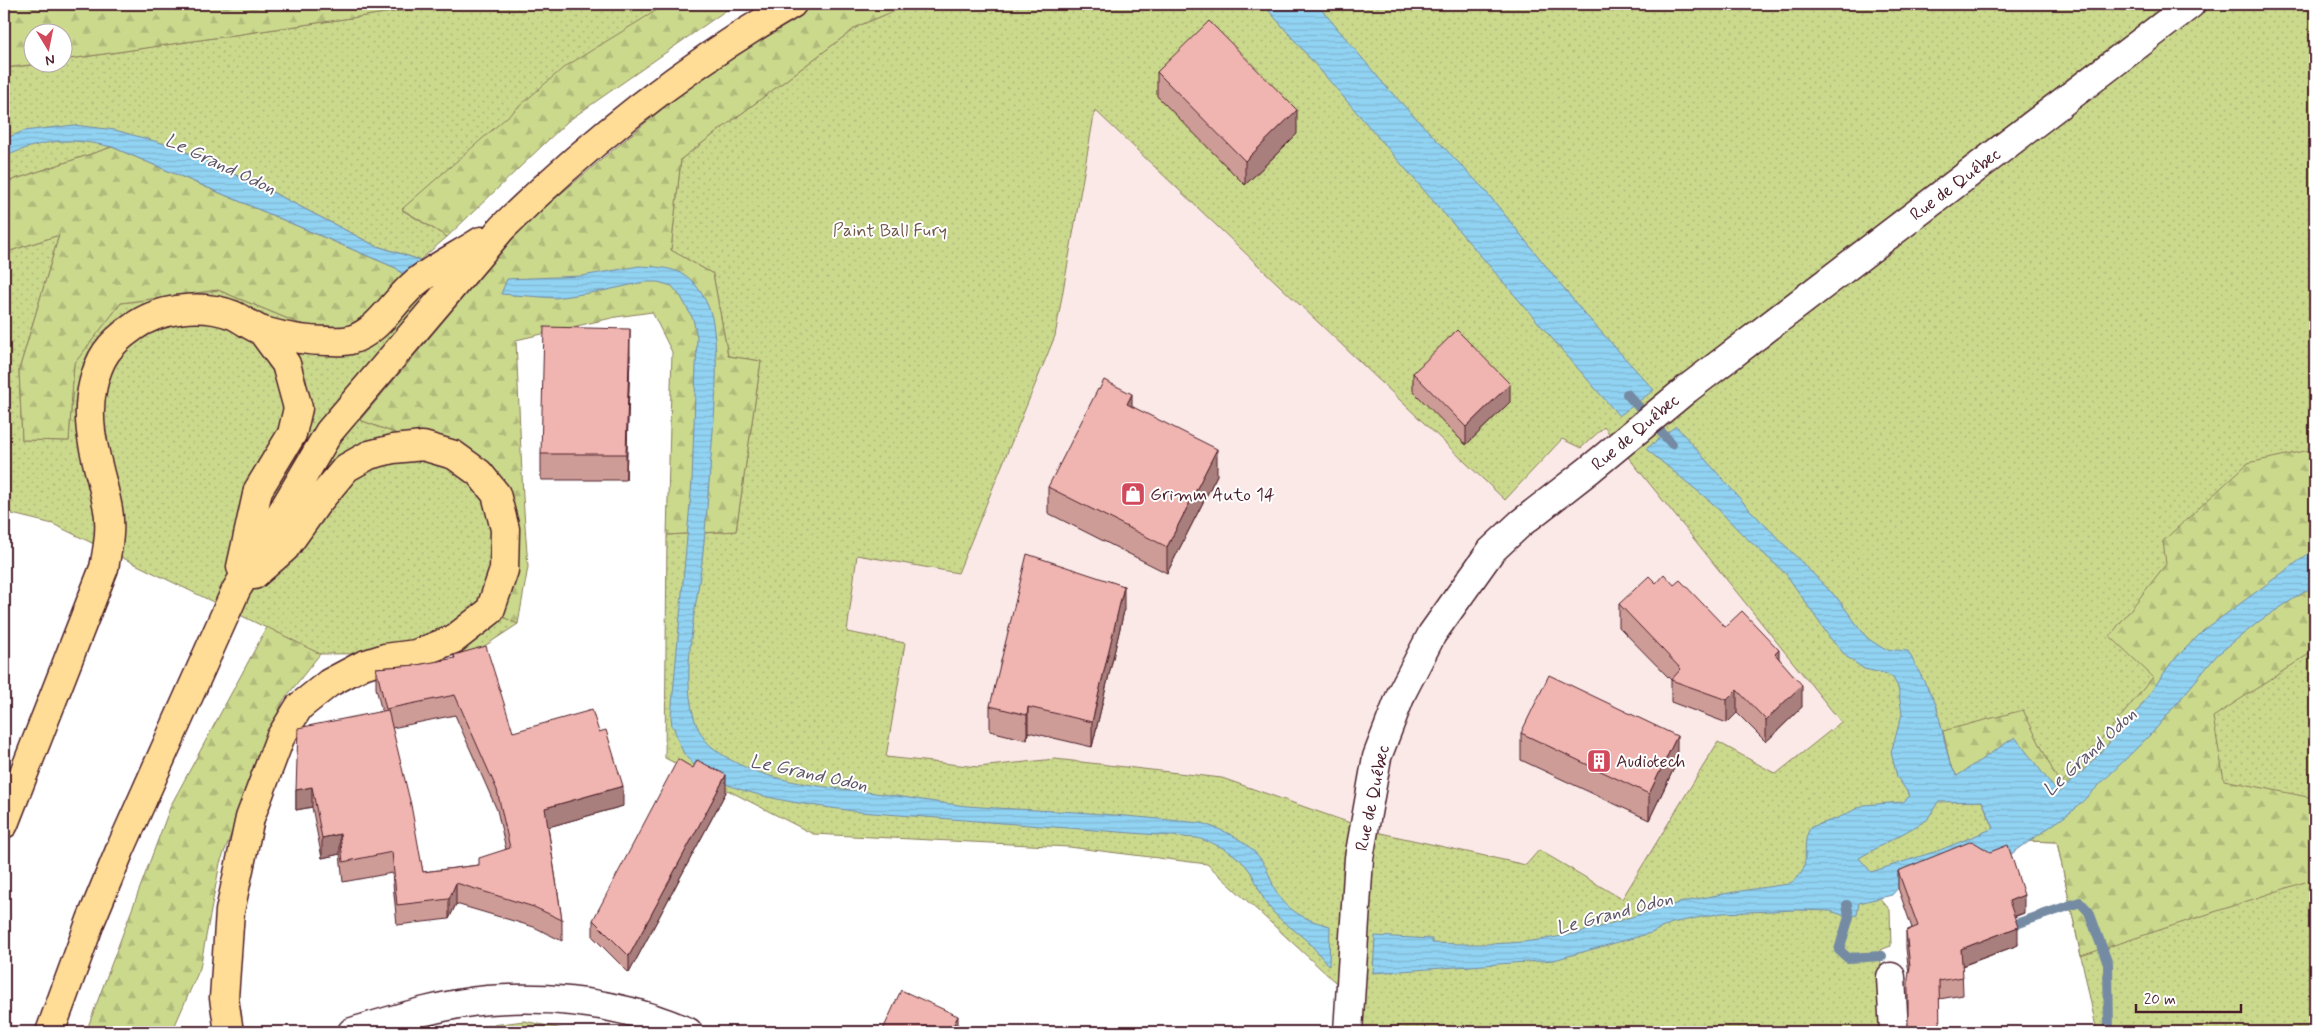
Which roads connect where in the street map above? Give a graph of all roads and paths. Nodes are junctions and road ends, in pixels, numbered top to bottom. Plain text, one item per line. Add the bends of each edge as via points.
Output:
1 (792, 4) edge
2 (2190, 4) edge
3 (502, 228) junction
4 (262, 330) junction
5 (236, 590) junction
6 (4, 824) edge
7 (1891, 977) dead end
8 (50, 1032) edge
9 (229, 1032) edge
10 (352, 1032) edge
11 (688, 1032) edge
12 (1348, 1032) edge
13 (1894, 1032) edge

1 - 3 main road via 730,42 611,129
2 - 12 street, Rue de Québec via 1687,389 1521,522 1491,551 1432,634 1402,692 1377,757 1359,858
3 - 4 main road via 418,280 366,334 348,341 322,341 302,340
3 - 5 main road via 329,432
4 - 5 main road via 286,364 298,408 292,434 258,490
4 - 6 main road via 232,315 208,309 161,313 140,321 111,345 100,359 92,387 89,430 108,505 104,568
5 - 8 main road via 91,920
5 - 9 main road via 285,548 346,468 368,455 423,446 454,455 479,473 496,494 505,529 504,570 490,611 454,639 416,654 363,665 329,683 299,707 280,738 250,818 230,911 224,998
7 - 13 street
10 - 11 street via 417,1013 487,1000 583,1003 626,1009

